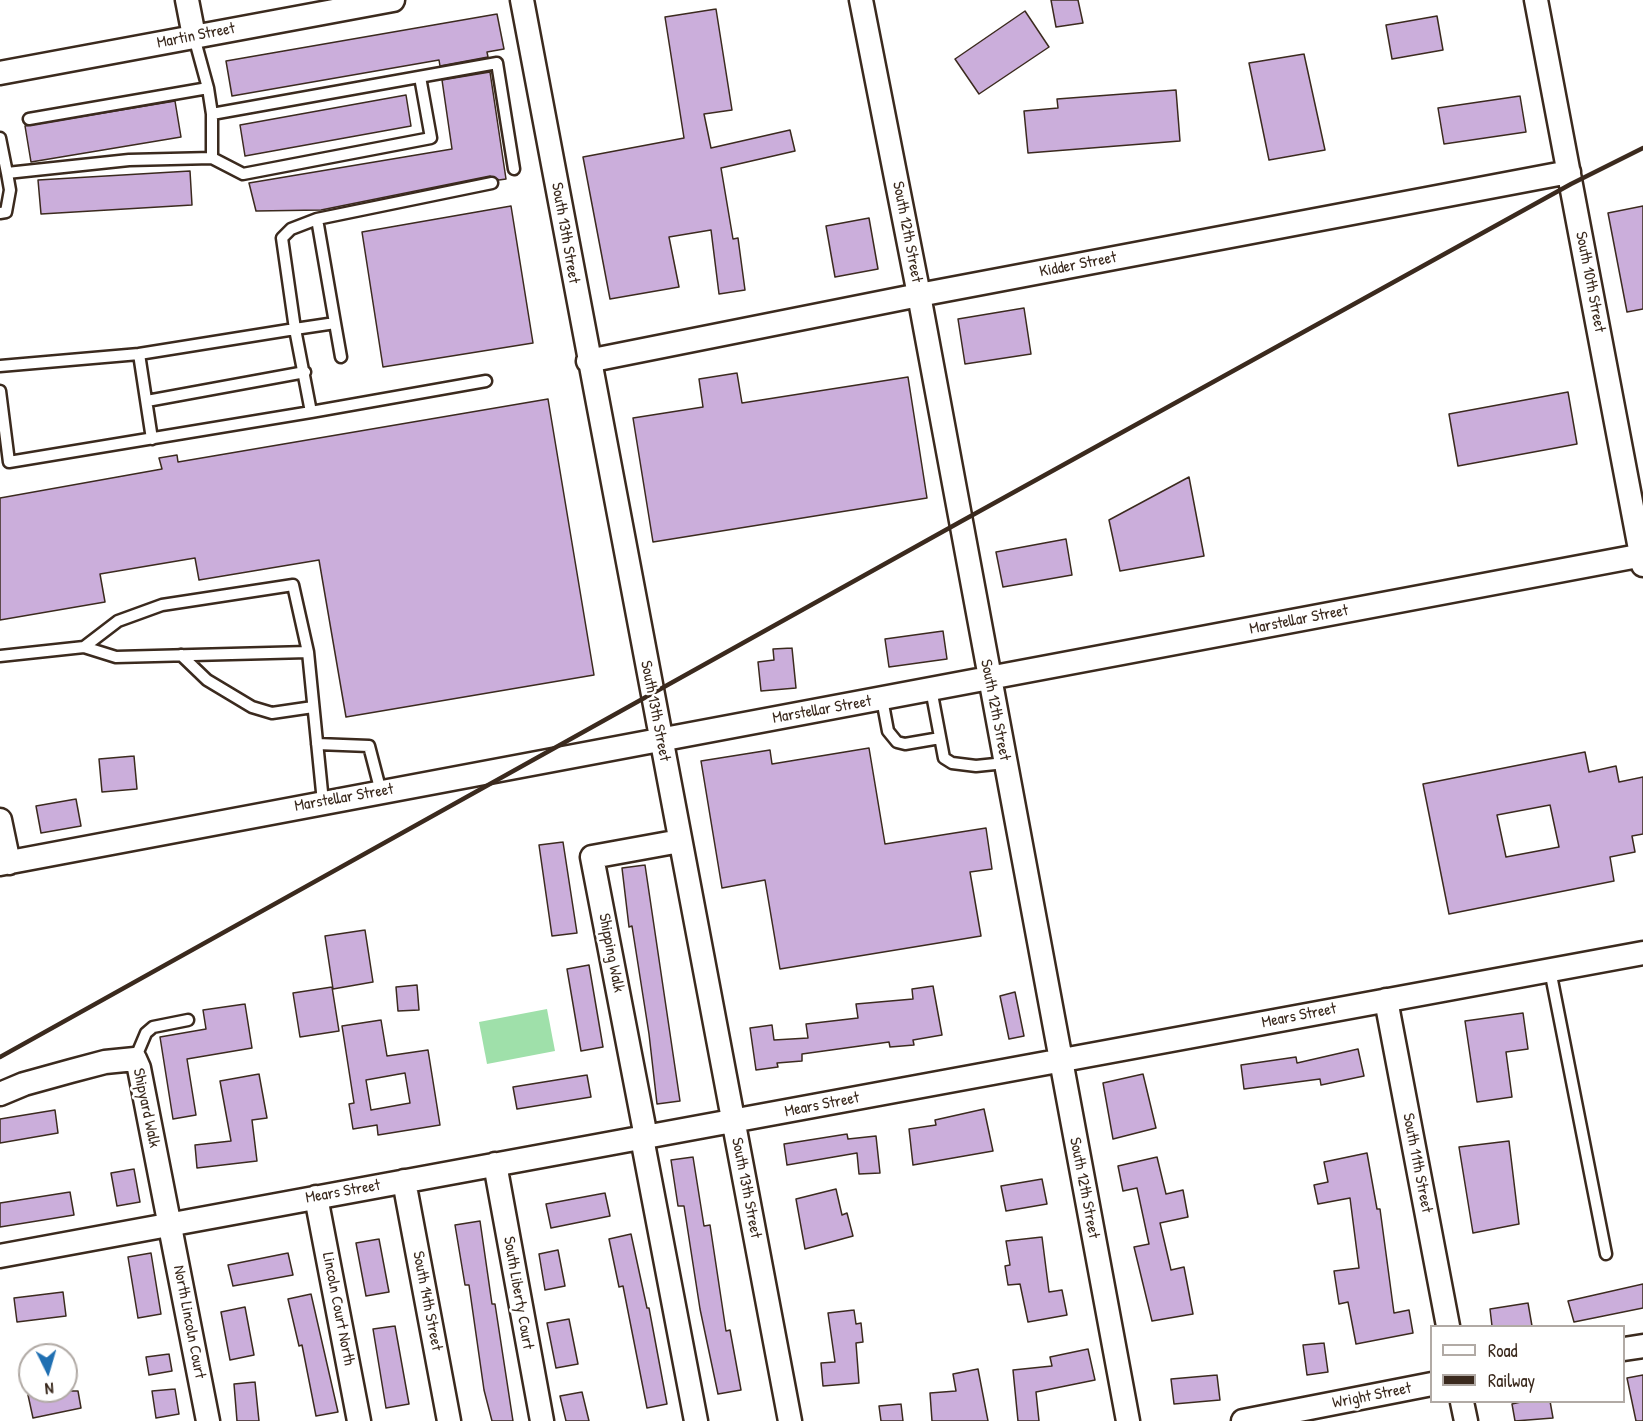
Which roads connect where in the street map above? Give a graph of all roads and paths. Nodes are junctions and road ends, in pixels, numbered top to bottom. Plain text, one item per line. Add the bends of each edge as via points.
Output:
1 (187, 0) edge
2 (393, 0) edge
3 (522, 0) edge
4 (861, 0) edge
5 (1536, 0) edge
6 (326, 6) edge
7 (194, 36) junction
8 (0, 73) edge
9 (420, 77) junction
10 (208, 88) junction
11 (212, 114) junction
12 (29, 119) dead end
13 (0, 138) edge
14 (212, 158) junction
15 (514, 169) dead end
16 (1569, 172) junction
17 (7, 173) junction
18 (492, 183) dead end
19 (0, 213) edge
20 (317, 219) junction
21 (919, 295) junction
22 (335, 323) junction
23 (295, 329) junction
24 (140, 354) junction
25 (341, 357) dead end
26 (588, 361) junction
27 (0, 366) edge
28 (305, 372) junction
29 (486, 381) dead end
30 (0, 391) edge
31 (147, 401) junction
32 (311, 412) junction
33 (152, 439) junction
34 (1642, 559) edge
35 (84, 647) junction
36 (308, 652) junction
37 (181, 655) junction
38 (0, 657) edge
39 (989, 678) junction
40 (931, 689) junction
41 (882, 699) junction
42 (313, 706) junction
43 (940, 738) junction
44 (660, 740) junction
45 (317, 744) junction
46 (1005, 763) junction
47 (381, 792) junction
48 (323, 802) junction
49 (0, 820) edge
50 (680, 841) junction
51 (4, 864) edge
52 (1643, 953) edge
53 (1550, 970) junction
54 (1386, 1000) junction
55 (188, 1020) dead end
56 (135, 1059) junction
57 (1060, 1061) junction
58 (0, 1094) edge
59 (733, 1122) junction
60 (644, 1137) junction
61 (495, 1164) junction
62 (404, 1181) junction
63 (316, 1197) junction
64 (170, 1223) junction
65 (1606, 1254) dead end
66 (0, 1256) edge
67 (1448, 1325) edge
68 (1643, 1346) edge
69 (1625, 1349) edge
70 (1430, 1384) edge
71 (1462, 1403) edge
72 (208, 1421) edge
73 (359, 1421) edge
74 (449, 1421) edge
75 (542, 1421) edge
76 (696, 1421) edge
77 (790, 1421) edge
78 (1128, 1421) edge
79 (1242, 1421) edge
80 (1466, 1421) edge

1 - 7 street
2 - 6 street, Martin Street
3 - 26 street, South 13th Street
4 - 21 street, South 12th Street
5 - 16 street, South 10th Street
6 - 7 street, Martin Street
7 - 8 street, Martin Street
7 - 10 lane
9 - 11 lane
9 - 14 lane via 431,138 243,174
9 - 15 lane via 497,63
10 - 11 lane
10 - 12 lane
11 - 14 lane
13 - 17 lane
14 - 17 lane via 129,160
16 - 21 street, Kidder Street
16 - 34 street, South 10th Street
17 - 19 lane via 10,190 6,212
18 - 20 lane
20 - 22 lane
20 - 23 lane via 291,229 282,238
21 - 26 street, Kidder Street
21 - 39 street, South 12th Street
22 - 23 lane
22 - 25 lane
23 - 24 lane
23 - 28 lane
24 - 27 lane
24 - 31 lane
26 - 44 street, South 13th Street
28 - 31 lane
28 - 32 lane
29 - 32 lane
30 - 33 lane via 9,462
31 - 33 lane
32 - 33 lane
34 - 39 street, Marstellar Street
35 - 36 lane via 118,621 162,604 293,585
35 - 37 lane via 116,657
35 - 38 lane
36 - 37 lane
36 - 42 lane
37 - 42 lane via 207,680 252,707 272,712
39 - 40 street, Marstellar Street
39 - 46 street, South 12th Street
40 - 41 street, Marstellar Street
40 - 43 lane
41 - 43 lane via 888,731 897,742
41 - 44 street, Marstellar Street
42 - 45 lane
43 - 46 lane via 944,758 952,764
44 - 47 street, Marstellar Street
44 - 50 street, South 13th Street
45 - 47 lane via 369,746
45 - 48 lane
46 - 57 street, South 12th Street
47 - 48 street, Marstellar Street
48 - 51 street, Marstellar Street
49 - 51 street
50 - 59 street, South 13th Street
50 - 60 street, Shipping Walk via 592,856
52 - 53 street, Mears Street
53 - 54 street, Mears Street
53 - 65 lane
54 - 57 street, Mears Street
54 - 67 street, South 11th Street
55 - 56 lane via 153,1027 146,1033
56 - 58 street, Shipyard Walk via 105,1062
56 - 64 street, Shipyard Walk
57 - 59 street, Mears Street
57 - 78 street, South 12th Street
59 - 60 street, Mears Street
59 - 77 street, South 13th Street
60 - 61 street, Mears Street
60 - 76 street, Shipping Walk
61 - 62 street, Mears Street
61 - 75 street, South Liberty Court
62 - 63 street, Mears Street
62 - 74 street, South 14th Street
63 - 64 street, Mears Street
63 - 73 street, Lincoln Court North
64 - 66 street, Mears Street
64 - 72 street, North Lincoln Court
68 - 69 street
70 - 79 street, Wright Street
71 - 80 street

